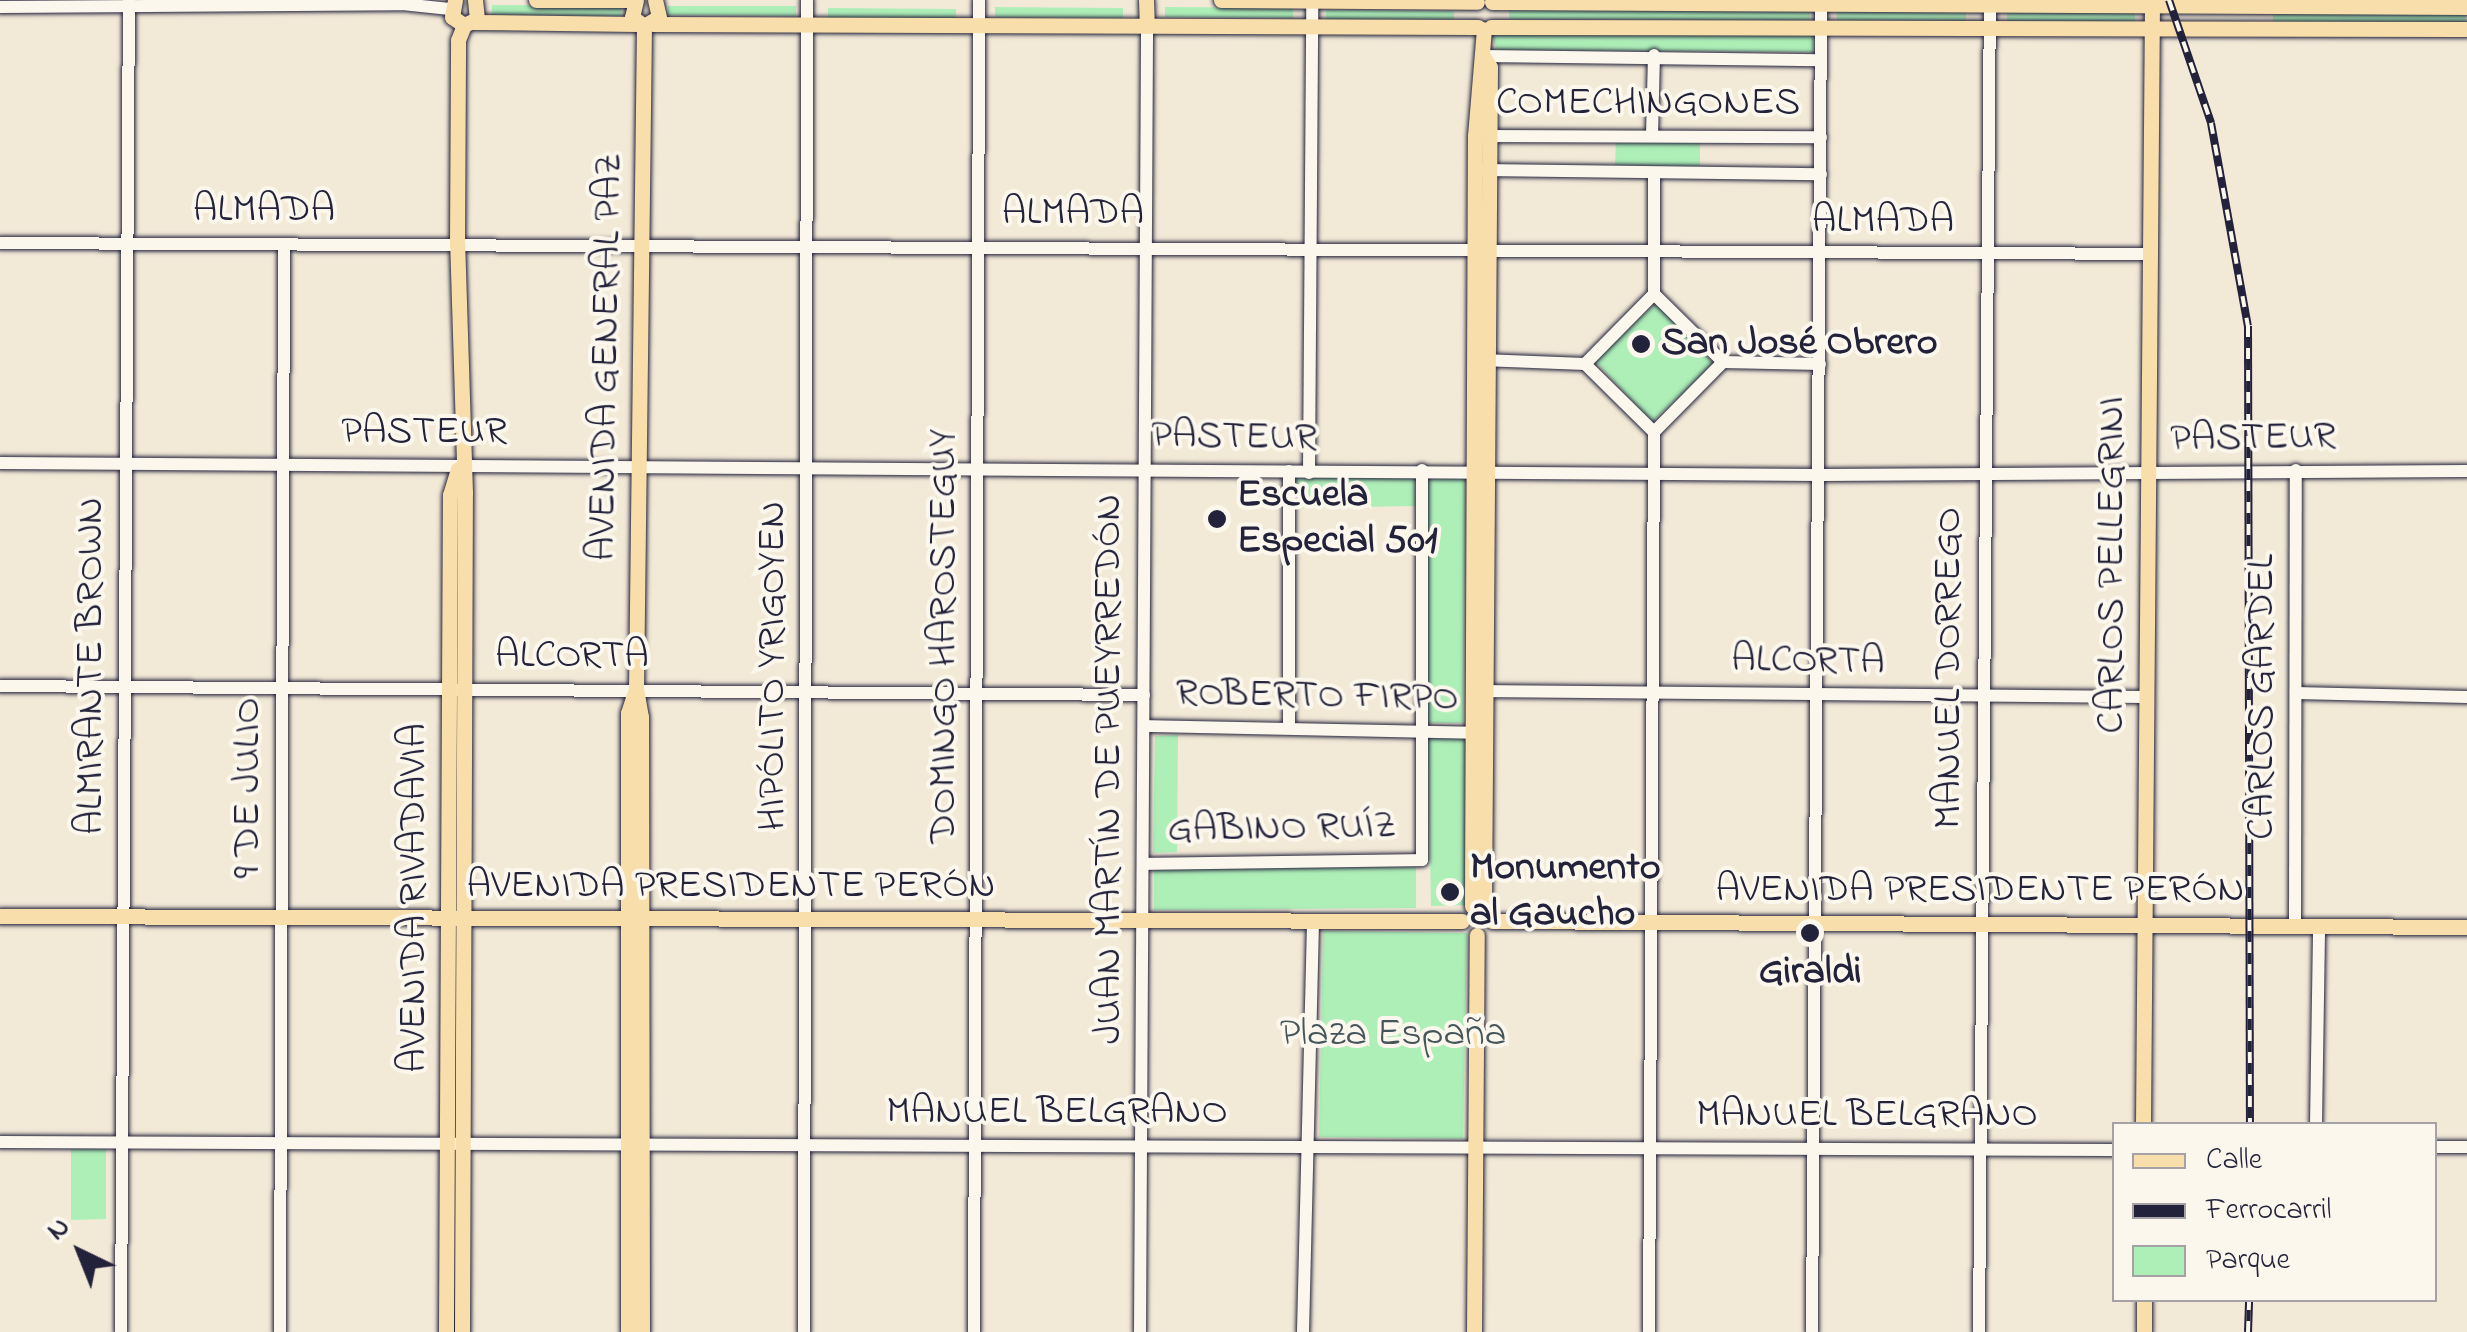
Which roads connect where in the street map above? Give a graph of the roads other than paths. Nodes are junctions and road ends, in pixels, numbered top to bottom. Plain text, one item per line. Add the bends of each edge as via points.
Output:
1 (475, 0) edge
2 (536, 0) edge
3 (626, 0) edge
4 (636, 0) edge
5 (654, 0) edge
6 (807, 0) edge
7 (979, 0) edge
8 (1146, 0) edge
9 (1221, 0) edge
10 (1312, 0) edge
11 (1484, 1) edge
12 (130, 2) edge
13 (291, 2) edge
14 (1821, 2) edge
15 (452, 5) edge
16 (1990, 5) junction
17 (2152, 6) junction
18 (0, 7) edge
19 (2467, 7) edge
20 (469, 23) junction
21 (645, 24) junction
22 (807, 26) junction
23 (979, 26) junction
24 (1147, 26) junction
25 (1312, 26) junction
26 (1484, 28) junction
27 (1821, 28) junction
28 (1990, 28) junction
29 (2152, 28) junction
30 (2467, 29) edge
31 (1654, 55) junction
32 (1483, 56) junction
33 (1821, 60) junction
34 (1481, 136) junction
35 (1652, 136) junction
36 (1822, 137) junction
37 (1482, 170) junction
38 (1654, 173) junction
39 (1821, 174) junction
40 (0, 242) edge
41 (126, 243) junction
42 (284, 244) junction
43 (457, 245) junction
44 (640, 245) junction
45 (808, 246) junction
46 (979, 246) junction
47 (1145, 247) junction
48 (1310, 248) junction
49 (1483, 250) junction
50 (1654, 254) junction
51 (1821, 254) junction
52 (1988, 254) junction
53 (2146, 254) junction
54 (1654, 294) junction
55 (1481, 360) junction
56 (1723, 362) junction
57 (1585, 364) junction
58 (1820, 364) junction
59 (1654, 432) junction
60 (0, 463) edge
61 (125, 464) junction
62 (283, 464) junction
63 (459, 465) junction
64 (638, 466) junction
65 (807, 467) junction
66 (978, 468) junction
67 (1144, 468) junction
68 (1422, 470) junction
69 (1482, 470) junction
70 (2296, 470) junction
71 (2467, 470) edge
72 (1289, 471) junction
73 (1652, 471) junction
74 (1983, 472) junction
75 (2145, 472) junction
76 (1309, 473) junction
77 (1819, 474) junction
78 (0, 686) edge
79 (124, 687) junction
80 (282, 688) junction
81 (456, 690) junction
82 (636, 690) junction
83 (1478, 691) junction
84 (806, 692) junction
85 (1651, 693) junction
86 (2296, 693) junction
87 (977, 694) junction
88 (1144, 695) junction
89 (1816, 696) junction
90 (1982, 696) junction
91 (2467, 697) edge
92 (2145, 698) junction
93 (1146, 726) junction
94 (1289, 726) junction
95 (1422, 730) junction
96 (1478, 733) junction
97 (1143, 864) junction
98 (1483, 911) junction
99 (0, 916) edge
100 (123, 917) junction
101 (282, 918) junction
102 (456, 918) junction
103 (634, 920) junction
104 (806, 920) junction
105 (1462, 920) junction
106 (976, 921) junction
107 (1142, 922) junction
108 (1313, 922) junction
109 (1651, 922) junction
110 (1816, 922) junction
111 (2294, 925) junction
112 (1981, 926) junction
113 (2145, 926) junction
114 (2467, 927) edge
115 (2319, 928) junction
116 (1477, 935) junction
117 (2143, 1122) edge
118 (2316, 1122) edge
119 (0, 1142) edge
120 (122, 1143) junction
121 (281, 1143) junction
122 (455, 1144) junction
123 (636, 1144) junction
124 (804, 1145) junction
125 (975, 1146) junction
126 (1140, 1146) junction
127 (2467, 1146) edge
128 (1311, 1147) junction
129 (2437, 1147) edge
130 (1475, 1148) junction
131 (1649, 1148) junction
132 (1817, 1149) junction
133 (1980, 1149) junction
134 (2112, 1150) edge
135 (2144, 1302) edge
136 (122, 1332) edge
137 (280, 1332) edge
138 (446, 1332) edge
139 (462, 1332) edge
140 (628, 1332) edge
141 (642, 1332) edge
142 (804, 1332) edge
143 (974, 1332) edge
144 (1140, 1332) edge
145 (1303, 1332) edge
146 (1474, 1332) edge
147 (1649, 1332) edge
148 (1812, 1332) edge
149 (1979, 1332) edge
150 (2144, 1332) edge

1 - 20 main road, AVENIDA RIVADAVIA
2 - 3 main road
4 - 21 main road via 631,13
5 - 21 main road via 660,13
6 - 22 street, HIPÓLITO YRIGOYEN
7 - 23 street, DOMINGO HAROSTEGUY
8 - 24 main road
9 - 10 main road
10 - 11 main road
10 - 25 street
11 - 14 main road
11 - 26 main road via 1470,16
11 - 26 main road via 1499,12
12 - 13 street
12 - 18 street
12 - 41 street, ALMIRANTE BROWN
13 - 15 street
14 - 16 main road
14 - 27 street
15 - 20 main road
16 - 17 main road
16 - 28 street, MANUEL DORREGO
17 - 19 main road
17 - 29 main road, CARLOS PELLEGRINI
20 - 21 main road
20 - 43 main road, AVENIDA RIVADAVIA via 458,40
21 - 22 main road
21 - 44 main road, AVENIDA GENERAL PAZ
22 - 23 main road
22 - 45 street, HIPÓLITO YRIGOYEN
23 - 24 main road
23 - 46 street, DOMINGO HAROSTEGUY
24 - 25 main road
24 - 47 street, JUAN MARTÍN DE PUEYRREDÓN
25 - 26 main road
25 - 48 street
26 - 27 main road
26 - 32 main road
27 - 28 main road
27 - 33 street
28 - 29 main road
28 - 52 street, MANUEL DORREGO
29 - 30 main road
29 - 53 main road, CARLOS PELLEGRINI
31 - 32 street
31 - 33 street
31 - 35 street
32 - 34 main road via 1490,67
33 - 36 street
34 - 35 street, COMECHINGONES
34 - 37 main road
35 - 36 street, COMECHINGONES
36 - 39 street
37 - 38 street
37 - 49 main road
38 - 39 street
38 - 50 street
39 - 51 street
40 - 41 street, ALMADA
41 - 42 street, ALMADA
41 - 61 street, ALMIRANTE BROWN
42 - 43 street, ALMADA
42 - 62 street, 9 DE JULIO
43 - 44 street, ALMADA
43 - 63 main road, AVENIDA RIVADAVIA
44 - 45 street, ALMADA
44 - 64 main road, AVENIDA GENERAL PAZ
45 - 46 street, ALMADA
45 - 65 street, HIPÓLITO YRIGOYEN
46 - 47 street, ALMADA
46 - 66 street, DOMINGO HAROSTEGUY
47 - 48 street, ALMADA
47 - 67 street, JUAN MARTÍN DE PUEYRREDÓN
48 - 49 street, ALMADA
48 - 76 street
49 - 50 street, ALMADA
49 - 55 main road
50 - 51 street, ALMADA
50 - 54 street
51 - 52 street, ALMADA
51 - 58 street
52 - 53 street, ALMADA
52 - 74 street, MANUEL DORREGO
53 - 75 main road, CARLOS PELLEGRINI
54 - 56 street
54 - 57 street
55 - 57 street
55 - 69 main road
56 - 58 street
56 - 59 street
57 - 59 street
58 - 77 street
59 - 73 street
60 - 61 street, PASTEUR
61 - 62 street, PASTEUR
61 - 79 street, ALMIRANTE BROWN
62 - 63 street, PASTEUR
62 - 80 street, 9 DE JULIO
63 - 64 street, PASTEUR
63 - 81 main road, AVENIDA RIVADAVIA via 465,492
64 - 65 street, PASTEUR
64 - 82 main road, AVENIDA GENERAL PAZ
65 - 66 street, PASTEUR
65 - 84 street, HIPÓLITO YRIGOYEN
66 - 67 street, PASTEUR
66 - 87 street, DOMINGO HAROSTEGUY
67 - 72 street, PASTEUR
67 - 88 street, JUAN MARTÍN DE PUEYRREDÓN
68 - 69 street, PASTEUR
68 - 76 street, PASTEUR
68 - 95 street
69 - 73 street, PASTEUR
69 - 83 main road
70 - 71 street, PASTEUR
70 - 75 street, PASTEUR
70 - 86 street, CARLOS GARDEL
72 - 76 street, PASTEUR
72 - 94 street
73 - 77 street, PASTEUR
73 - 85 street
74 - 75 street, PASTEUR
74 - 77 street, PASTEUR
74 - 90 street, MANUEL DORREGO
75 - 92 main road, CARLOS PELLEGRINI
77 - 89 street
78 - 79 street, ALCORTA
79 - 80 street, ALCORTA
79 - 100 street, ALMIRANTE BROWN
80 - 81 street, ALCORTA
80 - 101 street, 9 DE JULIO
81 - 82 street, ALCORTA
81 - 102 main road, AVENIDA RIVADAVIA
82 - 84 street, ALCORTA
82 - 103 main road, AVENIDA GENERAL PAZ via 628,713
83 - 85 street, ALCORTA
83 - 96 main road
84 - 87 street, ALCORTA
84 - 104 street, HIPÓLITO YRIGOYEN
85 - 89 street, ALCORTA
85 - 109 street
86 - 91 street
86 - 111 street, CARLOS GARDEL
87 - 88 street, ALCORTA
87 - 106 street, DOMINGO HAROSTEGUY
88 - 93 street, JUAN MARTÍN DE PUEYRREDÓN
89 - 90 street, ALCORTA
89 - 110 street
90 - 92 street, ALCORTA
90 - 112 street, MANUEL DORREGO
92 - 113 main road, CARLOS PELLEGRINI
93 - 94 street, ROBERTO FIRPO
93 - 97 street, JUAN MARTÍN DE PUEYRREDÓN
94 - 95 street, ROBERTO FIRPO
95 - 96 street, ROBERTO FIRPO
95 - 97 street, GABINO RUÍZ via 1422,860
96 - 98 main road
97 - 107 street, JUAN MARTÍN DE PUEYRREDÓN
98 - 105 main road
98 - 109 main road, AVENIDA PRESIDENTE PERÓN
98 - 116 main road
99 - 100 main road, AVENIDA PRESIDENTE PERÓN
100 - 101 main road, AVENIDA PRESIDENTE PERÓN
100 - 120 street, ALMIRANTE BROWN
101 - 102 main road, AVENIDA PRESIDENTE PERÓN
101 - 121 street, 9 DE JULIO
102 - 103 main road, AVENIDA PRESIDENTE PERÓN
102 - 122 main road, AVENIDA RIVADAVIA
103 - 104 main road, AVENIDA PRESIDENTE PERÓN
103 - 123 main road, AVENIDA GENERAL PAZ
104 - 106 main road, AVENIDA PRESIDENTE PERÓN
104 - 124 street, HIPÓLITO YRIGOYEN
105 - 108 main road, AVENIDA PRESIDENTE PERÓN
105 - 116 main road
106 - 107 main road, AVENIDA PRESIDENTE PERÓN
106 - 125 street, DOMINGO HAROSTEGUY
107 - 108 main road, AVENIDA PRESIDENTE PERÓN
107 - 126 street, JUAN MARTÍN DE PUEYRREDÓN
108 - 128 street
109 - 110 main road, AVENIDA PRESIDENTE PERÓN
109 - 131 street
110 - 112 main road, AVENIDA PRESIDENTE PERÓN
110 - 132 street
111 - 113 main road, AVENIDA PRESIDENTE PERÓN
111 - 115 main road, AVENIDA PRESIDENTE PERÓN
112 - 113 main road, AVENIDA PRESIDENTE PERÓN
112 - 133 street, MANUEL DORREGO
113 - 117 main road, CARLOS PELLEGRINI
114 - 115 main road, AVENIDA PRESIDENTE PERÓN
115 - 118 street
116 - 130 main road
119 - 120 street, MANUEL BELGRANO
120 - 121 street, MANUEL BELGRANO
120 - 136 street, ALMIRANTE BROWN
121 - 122 street, MANUEL BELGRANO
121 - 137 street, 9 DE JULIO
122 - 123 street, MANUEL BELGRANO
122 - 138 main road, AVENIDA RIVADAVIA
122 - 139 main road, AVENIDA RIVADAVIA
123 - 124 street, MANUEL BELGRANO
123 - 140 main road, AVENIDA GENERAL PAZ
123 - 141 main road, AVENIDA GENERAL PAZ
124 - 125 street, MANUEL BELGRANO
124 - 142 street, HIPÓLITO YRIGOYEN
125 - 126 street, MANUEL BELGRANO
125 - 143 street, DOMINGO HAROSTEGUY
126 - 128 street, MANUEL BELGRANO
126 - 144 street, JUAN MARTÍN DE PUEYRREDÓN
127 - 129 street
128 - 130 street, MANUEL BELGRANO
128 - 145 street
130 - 131 street, MANUEL BELGRANO
130 - 146 main road
131 - 132 street, MANUEL BELGRANO
131 - 147 street
132 - 133 street, MANUEL BELGRANO
132 - 148 street
133 - 134 street, MANUEL BELGRANO
133 - 149 street, MANUEL DORREGO
135 - 150 main road

